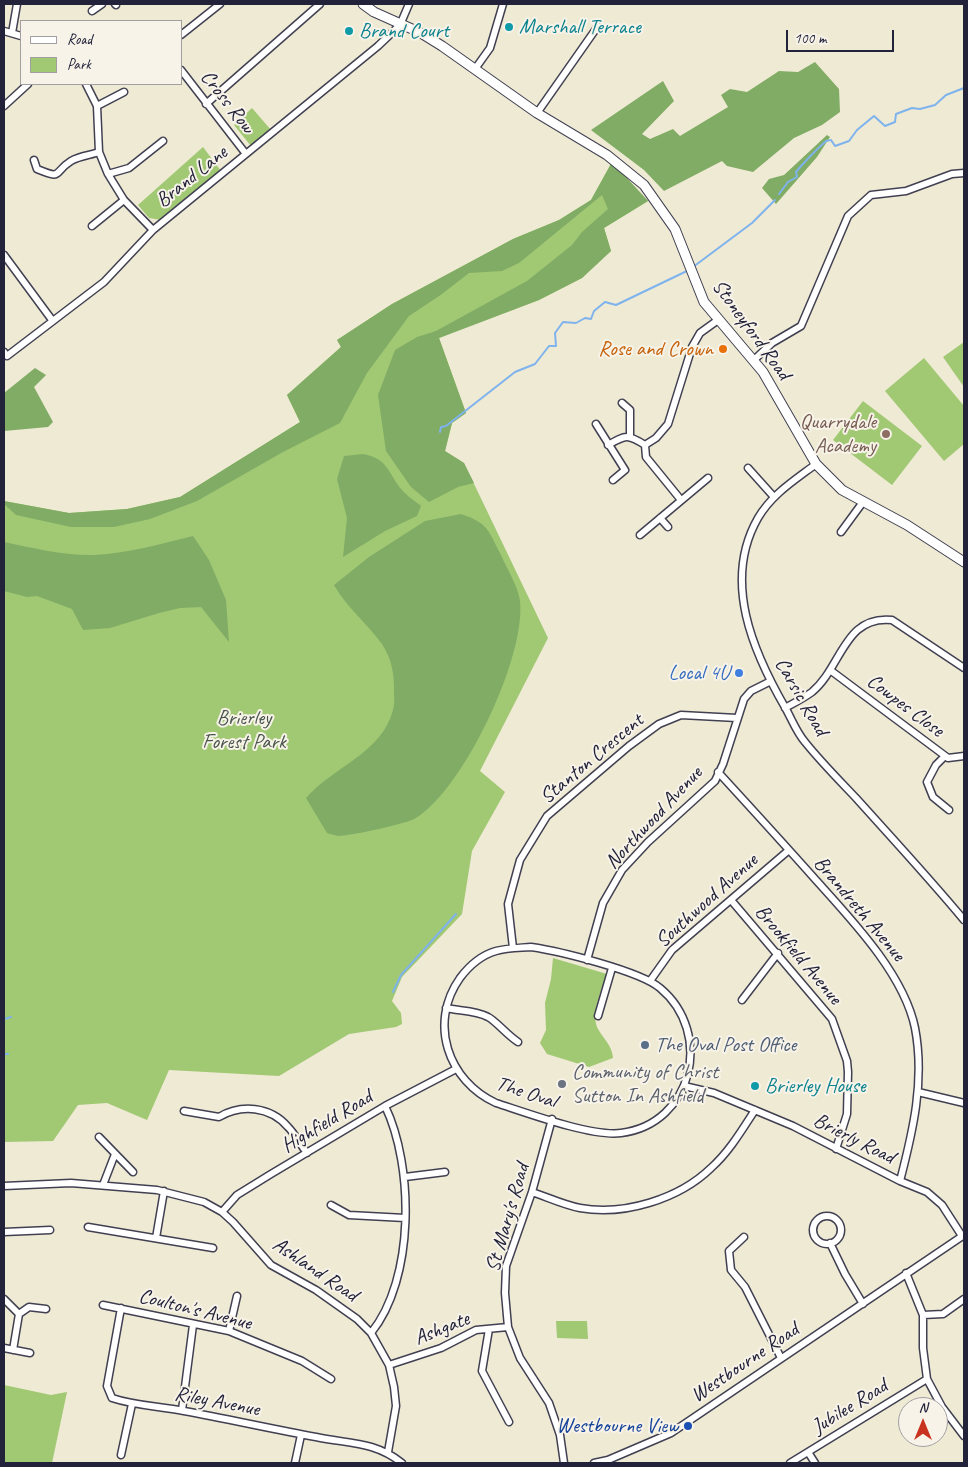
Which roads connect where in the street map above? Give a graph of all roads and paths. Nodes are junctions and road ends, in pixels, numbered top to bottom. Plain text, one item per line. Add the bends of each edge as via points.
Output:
1 (17, 4) edge
2 (220, 4) edge
3 (320, 4) edge
4 (363, 4) edge
5 (409, 4) edge
6 (503, 4) edge
7 (400, 25) junction
8 (598, 26) dead end
9 (4, 31) edge
10 (12, 33) junction
11 (182, 34) edge
12 (20, 36) edge
13 (475, 69) junction
14 (182, 71) edge
15 (27, 85) edge
16 (86, 85) edge
17 (124, 92) dead end
18 (206, 104) junction
19 (4, 106) edge
20 (97, 106) junction
21 (537, 114) junction
22 (164, 141) dead end
23 (99, 152) junction
24 (246, 154) junction
25 (34, 160) dead end
26 (964, 173) edge
27 (108, 174) junction
28 (124, 200) junction
29 (92, 226) dead end
30 (153, 230) junction
31 (4, 255) edge
32 (52, 320) junction
33 (718, 320) junction
34 (5, 354) edge
35 (754, 360) junction
36 (622, 403) dead end
37 (596, 424) dead end
38 (630, 436) junction
39 (608, 444) junction
40 (645, 445) junction
41 (816, 464) junction
42 (748, 468) dead end
43 (708, 478) dead end
44 (613, 480) dead end
45 (774, 497) junction
46 (681, 500) junction
47 (863, 502) junction
48 (660, 518) junction
49 (668, 527) dead end
50 (840, 532) dead end
51 (640, 535) dead end
52 (964, 562) edge
53 (964, 668) edge
54 (830, 670) junction
55 (769, 682) junction
56 (785, 708) junction
57 (736, 718) junction
58 (945, 756) junction
59 (964, 756) edge
60 (718, 772) junction
61 (949, 810) dead end
62 (789, 850) junction
63 (731, 900) junction
64 (964, 920) edge
65 (513, 948) junction
66 (778, 954) junction
67 (587, 960) junction
68 (612, 968) junction
69 (650, 981) junction
70 (742, 1000) dead end
71 (446, 1008) junction
72 (598, 1016) dead end
73 (518, 1042) dead end
74 (456, 1069) junction
75 (684, 1086) junction
76 (918, 1092) junction
77 (964, 1103) edge
78 (385, 1106) junction
79 (755, 1110) junction
80 (184, 1112) dead end
81 (552, 1119) junction
82 (99, 1138) dead end
83 (836, 1149) junction
84 (306, 1153) junction
85 (115, 1154) junction
86 (133, 1172) dead end
87 (445, 1172) dead end
88 (405, 1178) junction
89 (900, 1181) junction
90 (103, 1185) junction
91 (4, 1186) edge
92 (164, 1191) junction
93 (532, 1192) junction
94 (331, 1205) dead end
95 (222, 1212) junction
96 (405, 1218) junction
97 (88, 1227) dead end
98 (50, 1230) dead end
99 (4, 1232) edge
100 (963, 1236) edge
101 (744, 1237) dead end
102 (156, 1238) junction
103 (830, 1244) junction
104 (213, 1248) dead end
105 (906, 1273) junction
106 (237, 1296) dead end
107 (4, 1299) edge
108 (964, 1300) edge
109 (863, 1304) junction
110 (104, 1305) dead end
111 (121, 1308) junction
112 (46, 1309) dead end
113 (18, 1314) junction
114 (923, 1315) junction
115 (193, 1324) junction
116 (508, 1326) junction
117 (489, 1329) junction
118 (229, 1331) junction
119 (371, 1333) junction
120 (4, 1348) edge
121 (13, 1350) junction
122 (30, 1353) dead end
123 (780, 1358) junction
124 (389, 1366) junction
125 (331, 1379) dead end
126 (927, 1379) junction
127 (132, 1404) junction
128 (182, 1410) junction
129 (509, 1422) dead end
130 (301, 1435) junction
131 (964, 1436) edge
132 (388, 1452) junction
133 (808, 1452) junction
134 (121, 1455) dead end
135 (295, 1463) edge
136 (402, 1463) edge
137 (564, 1463) edge
138 (594, 1463) edge
139 (790, 1463) edge
140 (815, 1463) edge

1 - 10 street
2 - 11 street
3 - 18 street
4 - 7 main road, Stoneyford Road
5 - 7 street
6 - 13 street via 490,48
7 - 13 main road, Stoneyford Road via 422,33
7 - 24 street, Brand Lane
8 - 21 street
9 - 10 street
10 - 12 street
13 - 21 main road, Stoneyford Road
14 - 18 street, Cross Row
15 - 19 street
16 - 20 street
17 - 20 street
18 - 24 street, Cross Row
20 - 23 street
21 - 33 main road, Stoneyford Road via 589,142 644,185 675,228 704,302
22 - 27 street via 130,168
23 - 25 street via 72,161 58,174 50,176 37,169
23 - 27 street
24 - 30 street, Brand Lane
26 - 35 street via 952,174 906,191 871,195 859,205 848,216 801,326 772,343
27 - 28 street
28 - 29 street
28 - 30 street
30 - 32 street, Brand Lane via 104,282
31 - 32 street
32 - 34 street, Brand Lane
33 - 35 main road, Stoneyford Road
33 - 40 street via 695,339 668,424
35 - 41 main road, Stoneyford Road
36 - 38 street via 630,410
37 - 39 street
38 - 39 street
38 - 40 street
39 - 44 street via 625,470
40 - 46 street via 646,457
41 - 45 street, Carsic Road
41 - 47 main road, Stoneyford Road via 842,490
42 - 45 street
43 - 46 street
45 - 55 street, Carsic Road via 748,538 740,574 744,610
46 - 48 street
47 - 50 street
47 - 52 main road, Stoneyford Road via 907,525
48 - 49 street
48 - 51 street
53 - 54 street via 892,620 878,618 854,631
54 - 56 street via 812,692
54 - 58 street, Cowpes Close
55 - 56 street, Carsic Road
55 - 57 street, Northwood Avenue via 751,691
56 - 64 street, Carsic Road via 804,741
57 - 60 street, Northwood Avenue
57 - 65 street, Stanton Crescent via 681,715 659,724 547,816 520,860 508,904
58 - 59 street, Cowpes Close
58 - 61 street via 932,770 927,782 933,797
60 - 62 street, Brandreth Avenue
60 - 67 street, Northwood Avenue via 709,787 622,870 603,903
62 - 63 street, Southwood Avenue
62 - 76 street, Brandreth Avenue via 854,923 895,977 915,1027
63 - 66 street, Brookfield Avenue
63 - 69 street, Southwood Avenue via 672,950
65 - 67 street, The Oval via 547,949
65 - 71 street, The Oval via 496,951 474,963 457,983
66 - 70 street
66 - 83 street, Brookfield Avenue via 832,1020 847,1061 847,1114
67 - 68 street, The Oval
68 - 69 street, The Oval
68 - 72 street
69 - 75 street, The Oval via 675,1003 689,1032 692,1053
71 - 73 street via 489,1017
71 - 74 street, The Oval via 446,1044
74 - 78 street, Highfield Road
74 - 81 street, The Oval via 483,1097
75 - 79 street, Brierly Road via 714,1093
75 - 81 street, The Oval via 673,1104 660,1116 623,1133 598,1133
76 - 77 street
76 - 89 street, Brandreth Avenue via 915,1125
78 - 84 street, Highfield Road
78 - 88 street via 395,1126
79 - 83 street, Brierly Road
79 - 93 street via 711,1168 682,1190 652,1203 623,1209 580,1208
80 - 84 street via 219,1118 231,1110 251,1108 267,1113 287,1125
81 - 93 street, St Mary's Road
82 - 85 street
83 - 89 street, Brierly Road
84 - 95 street, Highfield Road via 236,1195
85 - 86 street
85 - 90 street
87 - 88 street
88 - 96 street
89 - 100 street, Brierly Road via 927,1192 942,1205
90 - 91 street, Ashland Road
90 - 92 street, Ashland Road
92 - 95 street, Ashland Road via 204,1202
92 - 102 street
93 - 116 street, St Mary's Road via 506,1266
94 - 96 street via 349,1216
95 - 119 street, Ashland Road via 271,1265 316,1290
96 - 119 street via 400,1269 384,1317
97 - 102 street
98 - 99 street
100 - 105 street
101 - 123 street via 729,1251 731,1270 745,1287
102 - 104 street
103 - 103 street via 820,1242 813,1234 816,1221 823,1216 832,1216 840,1224 838,1238
103 - 109 street
105 - 109 street, Westbourne Road
105 - 114 street
106 - 118 street
107 - 113 street
108 - 114 street via 943,1314
109 - 123 street, Westbourne Road
110 - 111 street, Coulton's Avenue
111 - 115 street, Coulton's Avenue
111 - 127 street, Riley Avenue via 107,1386 112,1398
112 - 113 street via 29,1307
113 - 121 street
114 - 126 street
115 - 118 street, Coulton's Avenue
115 - 128 street
116 - 117 street, Ashgate
116 - 137 street, St Mary's Road via 520,1358 549,1403 560,1435
117 - 124 street, Ashgate via 476,1330 440,1348
117 - 129 street via 482,1371
118 - 125 street, Coulton's Avenue via 302,1361
119 - 124 street, Ashland Road
120 - 121 street
121 - 122 street
123 - 138 street, Westbourne Road via 671,1432
124 - 132 street, Ashland Road via 396,1406
126 - 131 street via 942,1407
126 - 133 street, Jubilee Road
127 - 128 street, Riley Avenue
127 - 134 street
128 - 130 street, Riley Avenue
130 - 132 street, Riley Avenue via 362,1444
130 - 135 street
132 - 136 street, Riley Avenue
133 - 139 street, Jubilee Road
133 - 140 street

